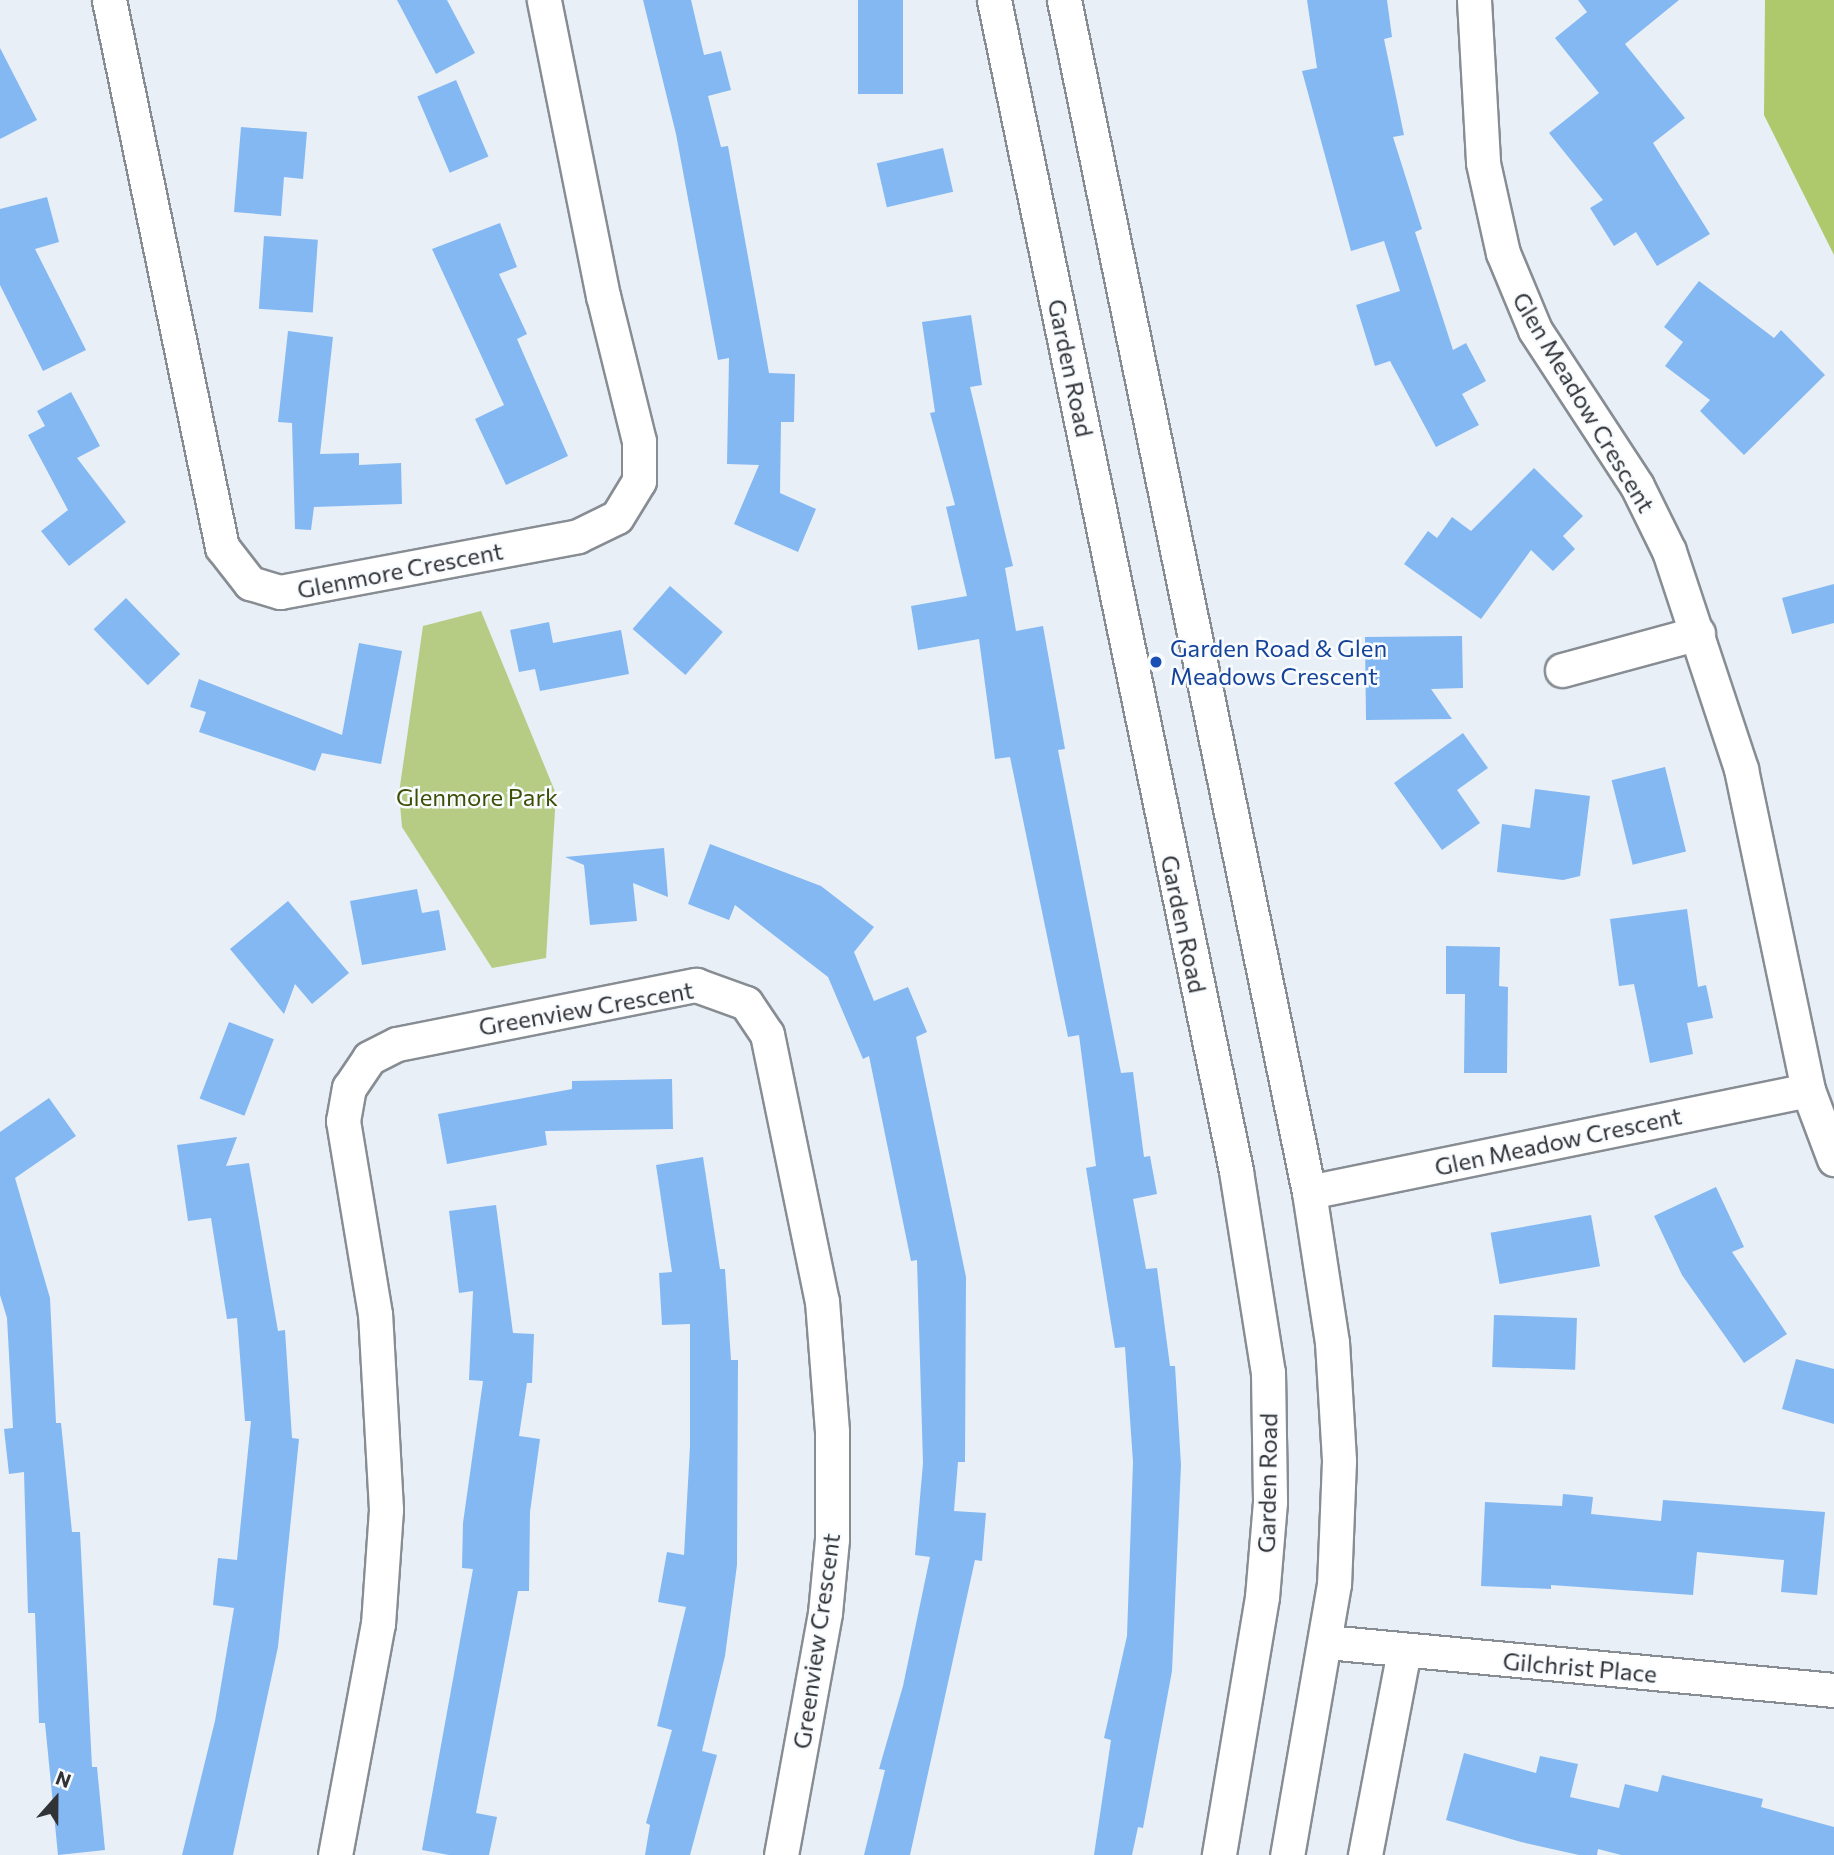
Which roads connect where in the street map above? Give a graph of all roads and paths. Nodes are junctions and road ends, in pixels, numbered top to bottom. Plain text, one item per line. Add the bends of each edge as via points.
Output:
1 (109, 0) edge
2 (544, 0) edge
3 (994, 0) edge
4 (1064, 0) edge
5 (1474, 0) edge
6 (1698, 633) junction
7 (1562, 670) dead end
8 (1808, 1090) junction
9 (1834, 1159) edge
10 (1309, 1192) junction
11 (1327, 1642) junction
12 (1404, 1651) junction
13 (1834, 1690) edge
14 (335, 1855) edge
15 (781, 1855) edge
16 (1219, 1855) edge
17 (1287, 1855) edge
18 (1365, 1855) edge

1 - 2 street, Glenmore Crescent via 222,547 250,583 280,592 578,536 617,517 639,481 639,441 603,296
3 - 16 street, Garden Road via 1239,1183 1266,1359 1270,1489 1265,1573 1250,1691
4 - 10 street
5 - 6 street, Glen Meadow Crescent via 1483,163 1514,286 1535,330 1650,510
6 - 7 street
6 - 8 street, Glen Meadow Crescent via 1741,769
8 - 9 street, Glen Meadow Crescent
8 - 10 street, Glen Meadow Crescent
10 - 11 street via 1332,1342 1339,1438 1338,1526
11 - 12 street, Gilchrist Place
11 - 17 street
12 - 13 street, Gilchrist Place
12 - 18 street
14 - 15 street, Greenview Crescent via 378,1624 386,1508 376,1327 343,1121 349,1087 369,1058 397,1044 696,985 746,1003 767,1034 822,1301 833,1458 831,1551

